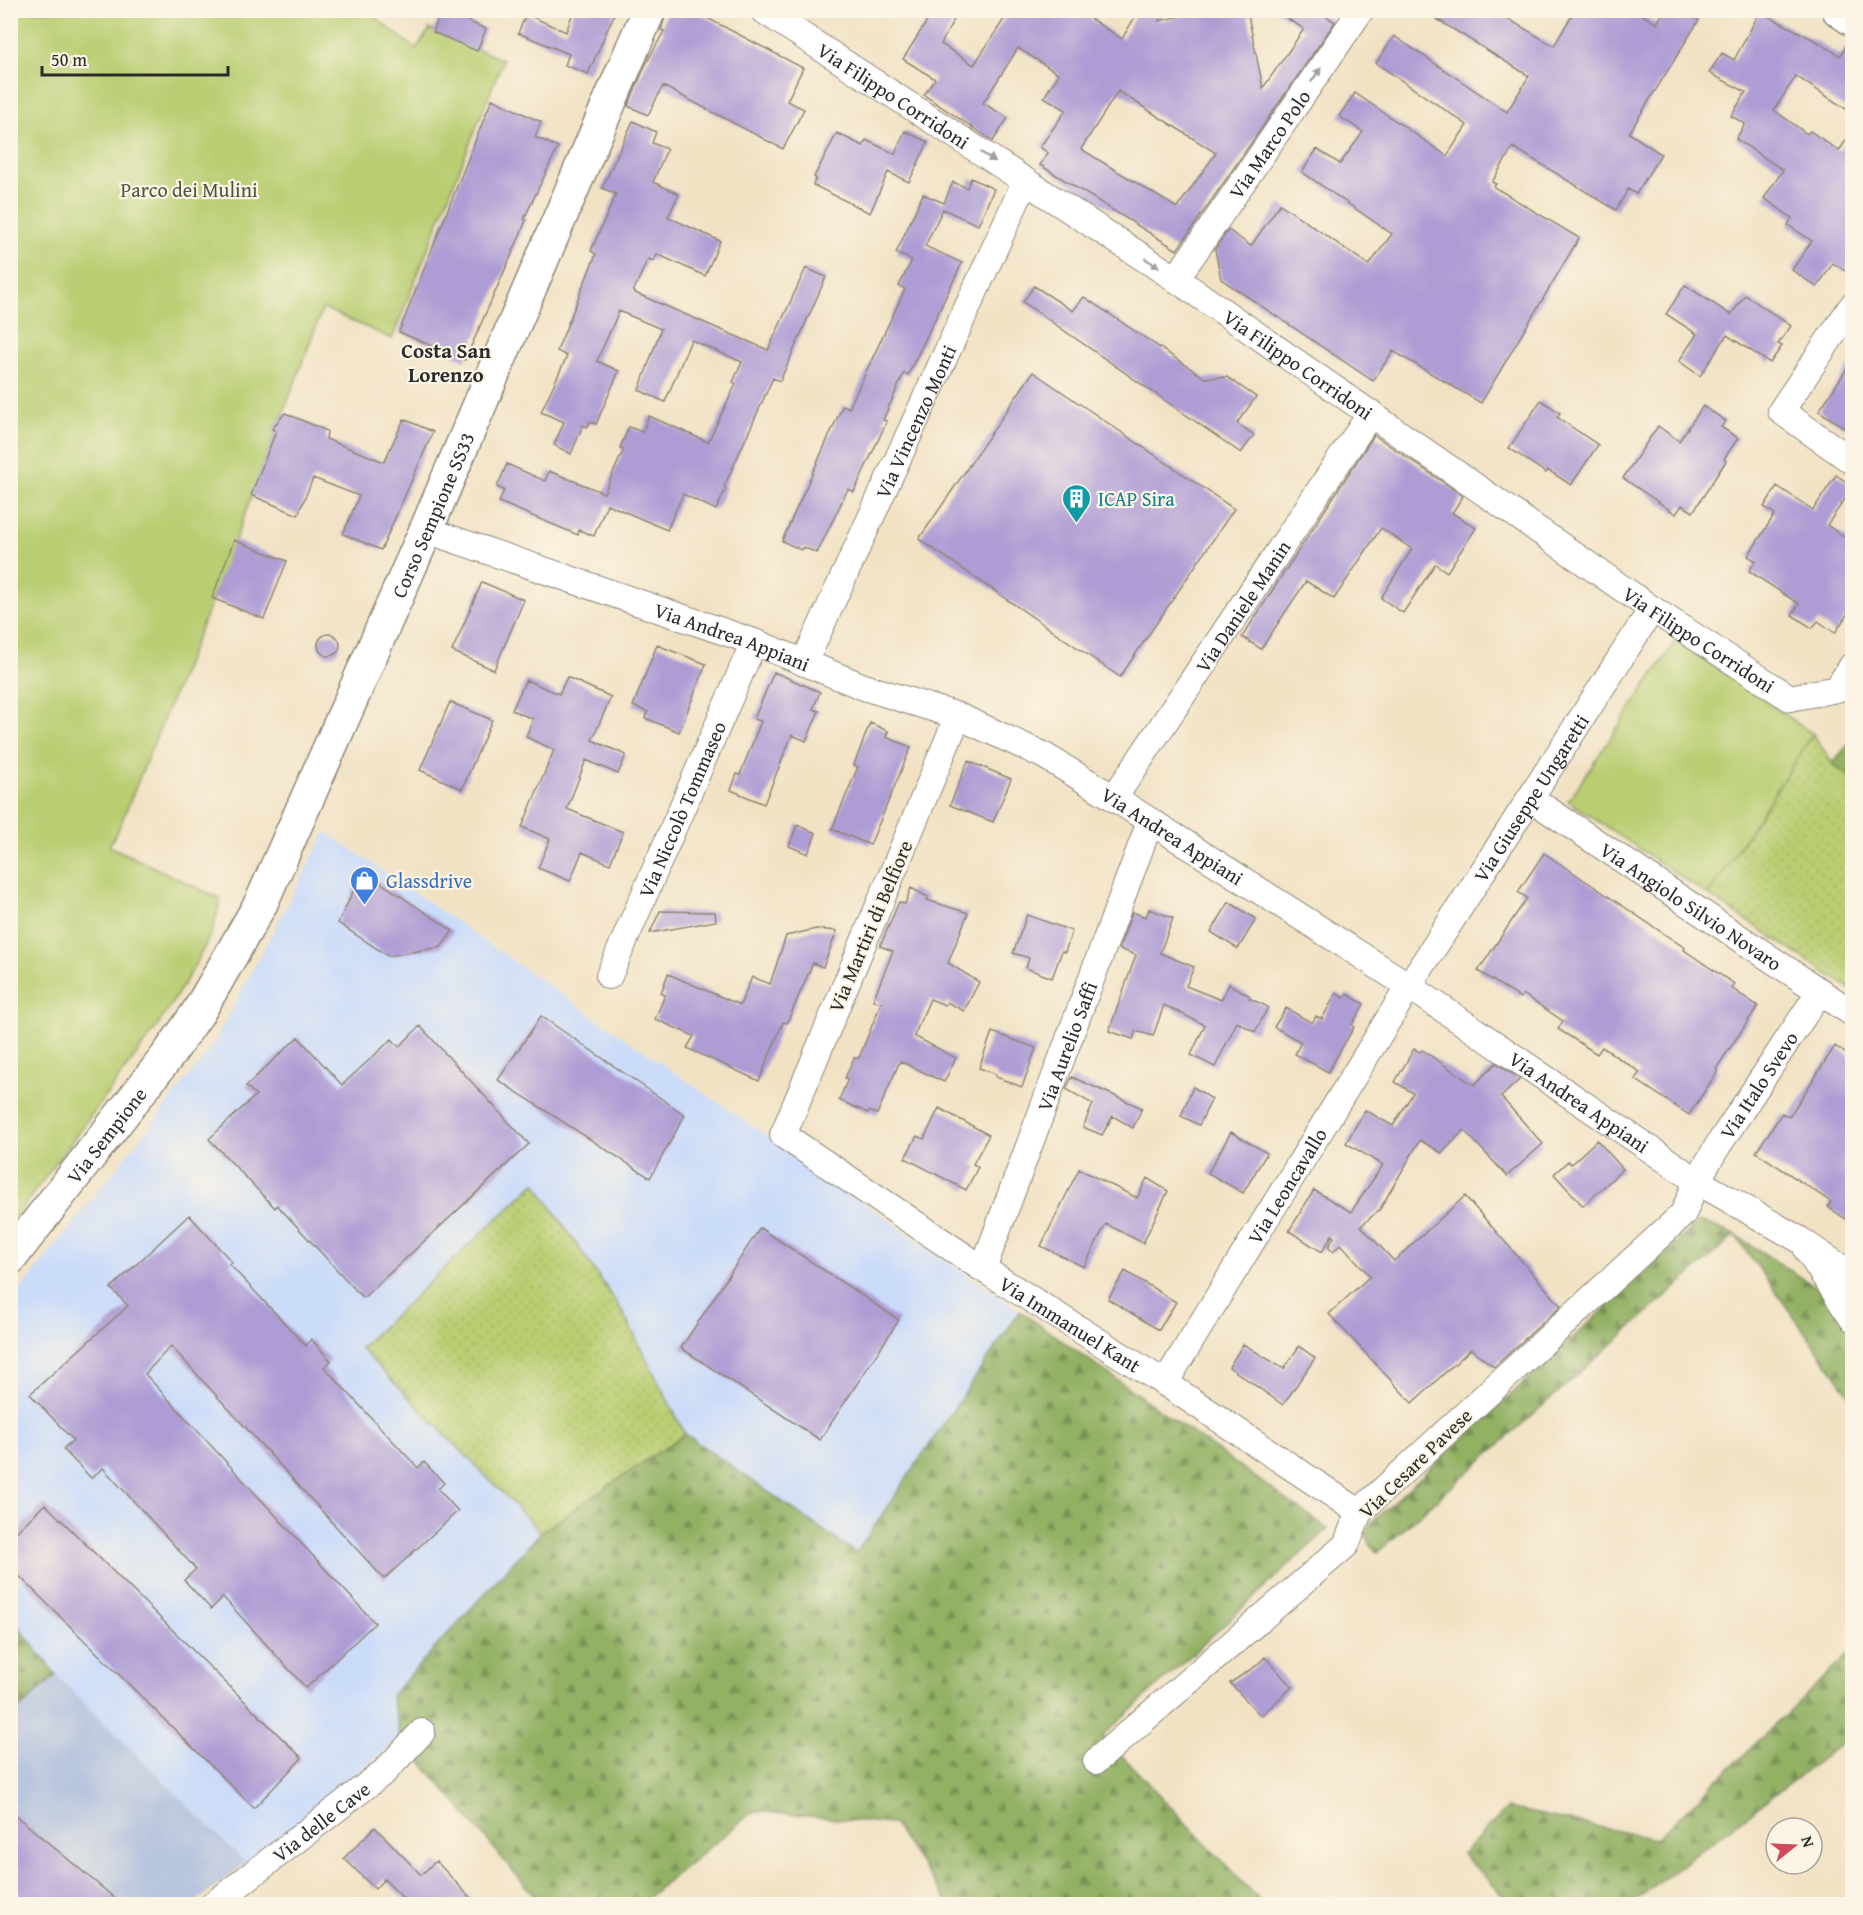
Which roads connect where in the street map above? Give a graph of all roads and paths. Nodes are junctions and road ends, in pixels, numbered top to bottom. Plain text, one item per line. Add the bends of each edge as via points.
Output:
1 (649, 10) edge
2 (763, 10) edge
3 (1839, 10) edge
4 (1349, 15) edge
5 (1852, 20) edge
6 (1025, 182) junction
7 (1176, 279) junction
8 (1852, 306) edge
9 (1371, 413) junction
10 (1852, 461) edge
11 (426, 530) junction
12 (1652, 609) junction
13 (754, 642) junction
14 (804, 663) junction
15 (1852, 666) edge
16 (958, 716) junction
17 (1114, 798) junction
18 (1530, 798) junction
19 (1150, 822) junction
20 (609, 976) dead end
21 (1409, 986) junction
22 (1820, 991) junction
23 (199, 1011) joint
24 (1852, 1013) edge
25 (783, 1136) joint
26 (1697, 1180) junction
27 (1800, 1240) junction
28 (10, 1258) edge
29 (983, 1269) junction
30 (1852, 1275) edge
31 (1852, 1317) edge
32 (1166, 1383) junction
33 (1359, 1512) junction
34 (422, 1732) dead end
35 (1096, 1761) dead end
36 (214, 1905) edge

1 - 11 main road, Corso Sempione SS33
2 -> 6 street, Via Filippo Corridoni
3 - 5 main road
7 -> 4 street, Via Marco Polo
6 -> 7 street, Via Filippo Corridoni
6 - 14 street, Via Vincenzo Monti
7 - 9 street, Via Filippo Corridoni
8 - 10 street via 1781,411
9 - 12 street, Via Filippo Corridoni
9 - 17 street, Via Daniele Manin
11 - 13 street, Via Andrea Appiani
11 - 23 main road, Corso Sempione SS33 via 261,903
12 - 15 street, Via Filippo Corridoni via 1790,698 1837,689
12 - 18 street, Via Giuseppe Ungaretti
13 - 14 street, Via Andrea Appiani
13 - 20 street, Via Niccolò Tommaseo
14 - 16 street, Via Andrea Appiani via 864,687
16 - 17 street, Via Andrea Appiani via 1042,755
16 - 25 street, Via Martiri di Belfiore
17 - 19 street, Via Andrea Appiani
18 - 21 street, Via Giuseppe Ungaretti
18 - 22 street, Via Angiolo Silvio Novaro
19 - 21 street, Via Andrea Appiani
19 - 29 street, Via Aurelio Saffi
21 - 26 street, Via Andrea Appiani
21 - 32 street, Via Leoncavallo
22 - 24 street, Via Angiolo Silvio Novaro
22 - 26 street, Via Italo Svevo
23 - 28 main road, Via Sempione
25 - 29 street, Via Immanuel Kant
26 - 27 street, Via Andrea Appiani
26 - 33 street, Via Cesare Pavese via 1683,1214
27 - 30 street, Via Andrea Appiani
27 - 31 street
29 - 32 street, Via Immanuel Kant
32 - 33 street, Via Immanuel Kant
33 - 35 street, Via Cesare Pavese via 1346,1545
34 - 36 street, Via delle Cave via 384,1772

